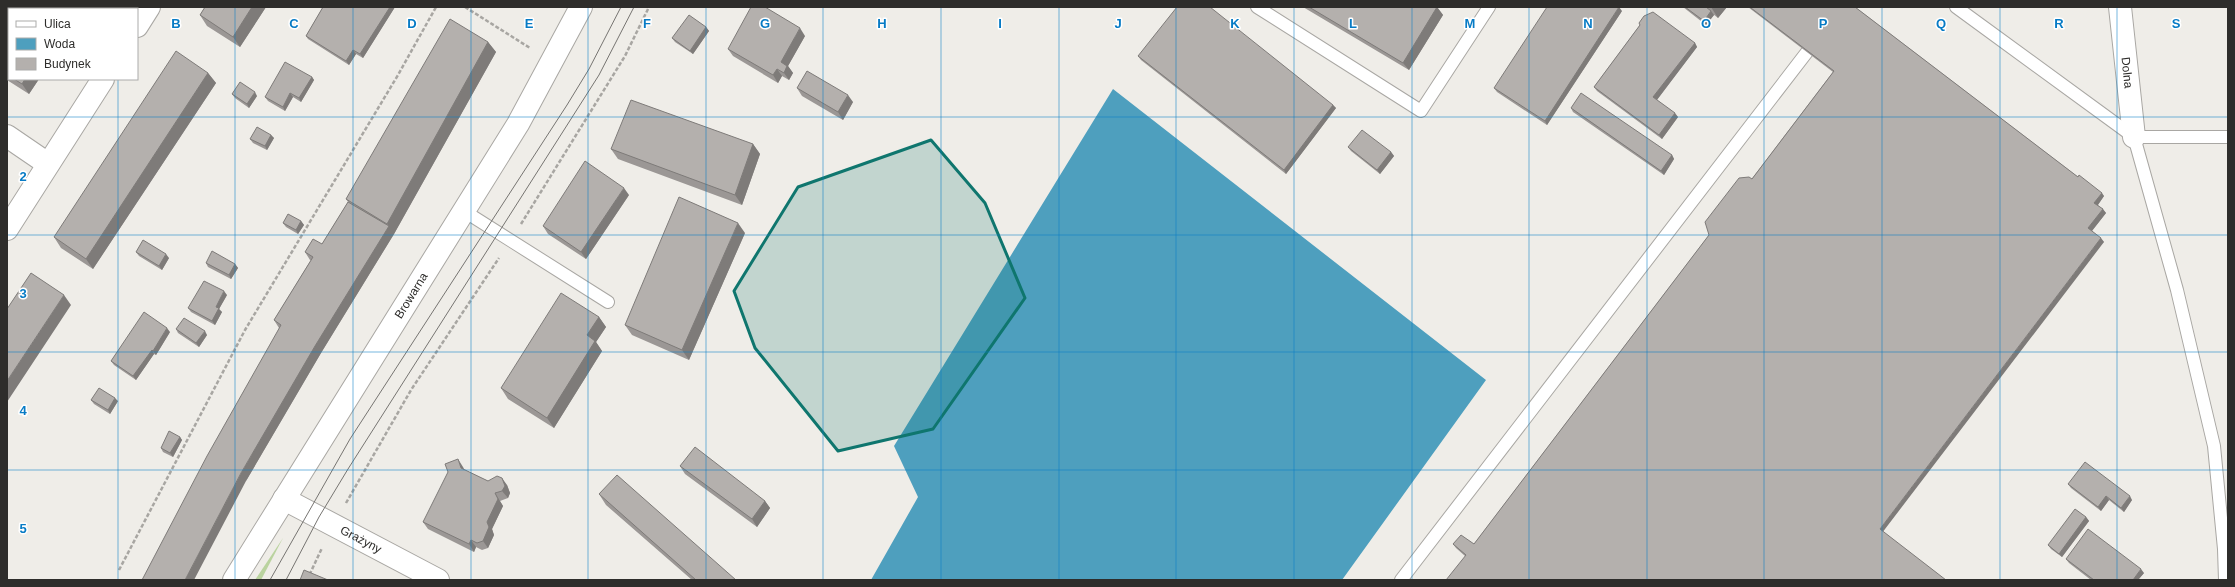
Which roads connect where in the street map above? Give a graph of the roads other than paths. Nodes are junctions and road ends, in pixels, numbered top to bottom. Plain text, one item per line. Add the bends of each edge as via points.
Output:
1 (149, 7) edge
2 (580, 7) edge
3 (1257, 7) edge
4 (1489, 7) edge
5 (1956, 7) edge
6 (2120, 7) edge
7 (138, 24) edge
8 (1807, 52) edge
9 (102, 80) edge
10 (7, 136) edge
11 (2134, 137) junction
12 (2228, 137) edge
13 (48, 164) junction
14 (464, 211) junction
15 (7, 229) edge
16 (608, 302) dead end
17 (284, 499) junction
18 (234, 580) edge
19 (438, 580) edge
20 (1401, 580) edge
21 (2226, 580) edge

1 - 7 main road
2 - 14 main road, Browarna via 518,124
3 - 4 lane via 1421,111
5 - 11 lane
6 - 11 main road, Dolna
8 - 20 lane
9 - 13 main road
10 - 13 main road
11 - 12 lane
11 - 21 lane via 2177,290 2214,446
13 - 15 main road
14 - 16 lane
14 - 17 main road, Browarna
17 - 18 main road, Browarna
17 - 19 main road, Grażyny

